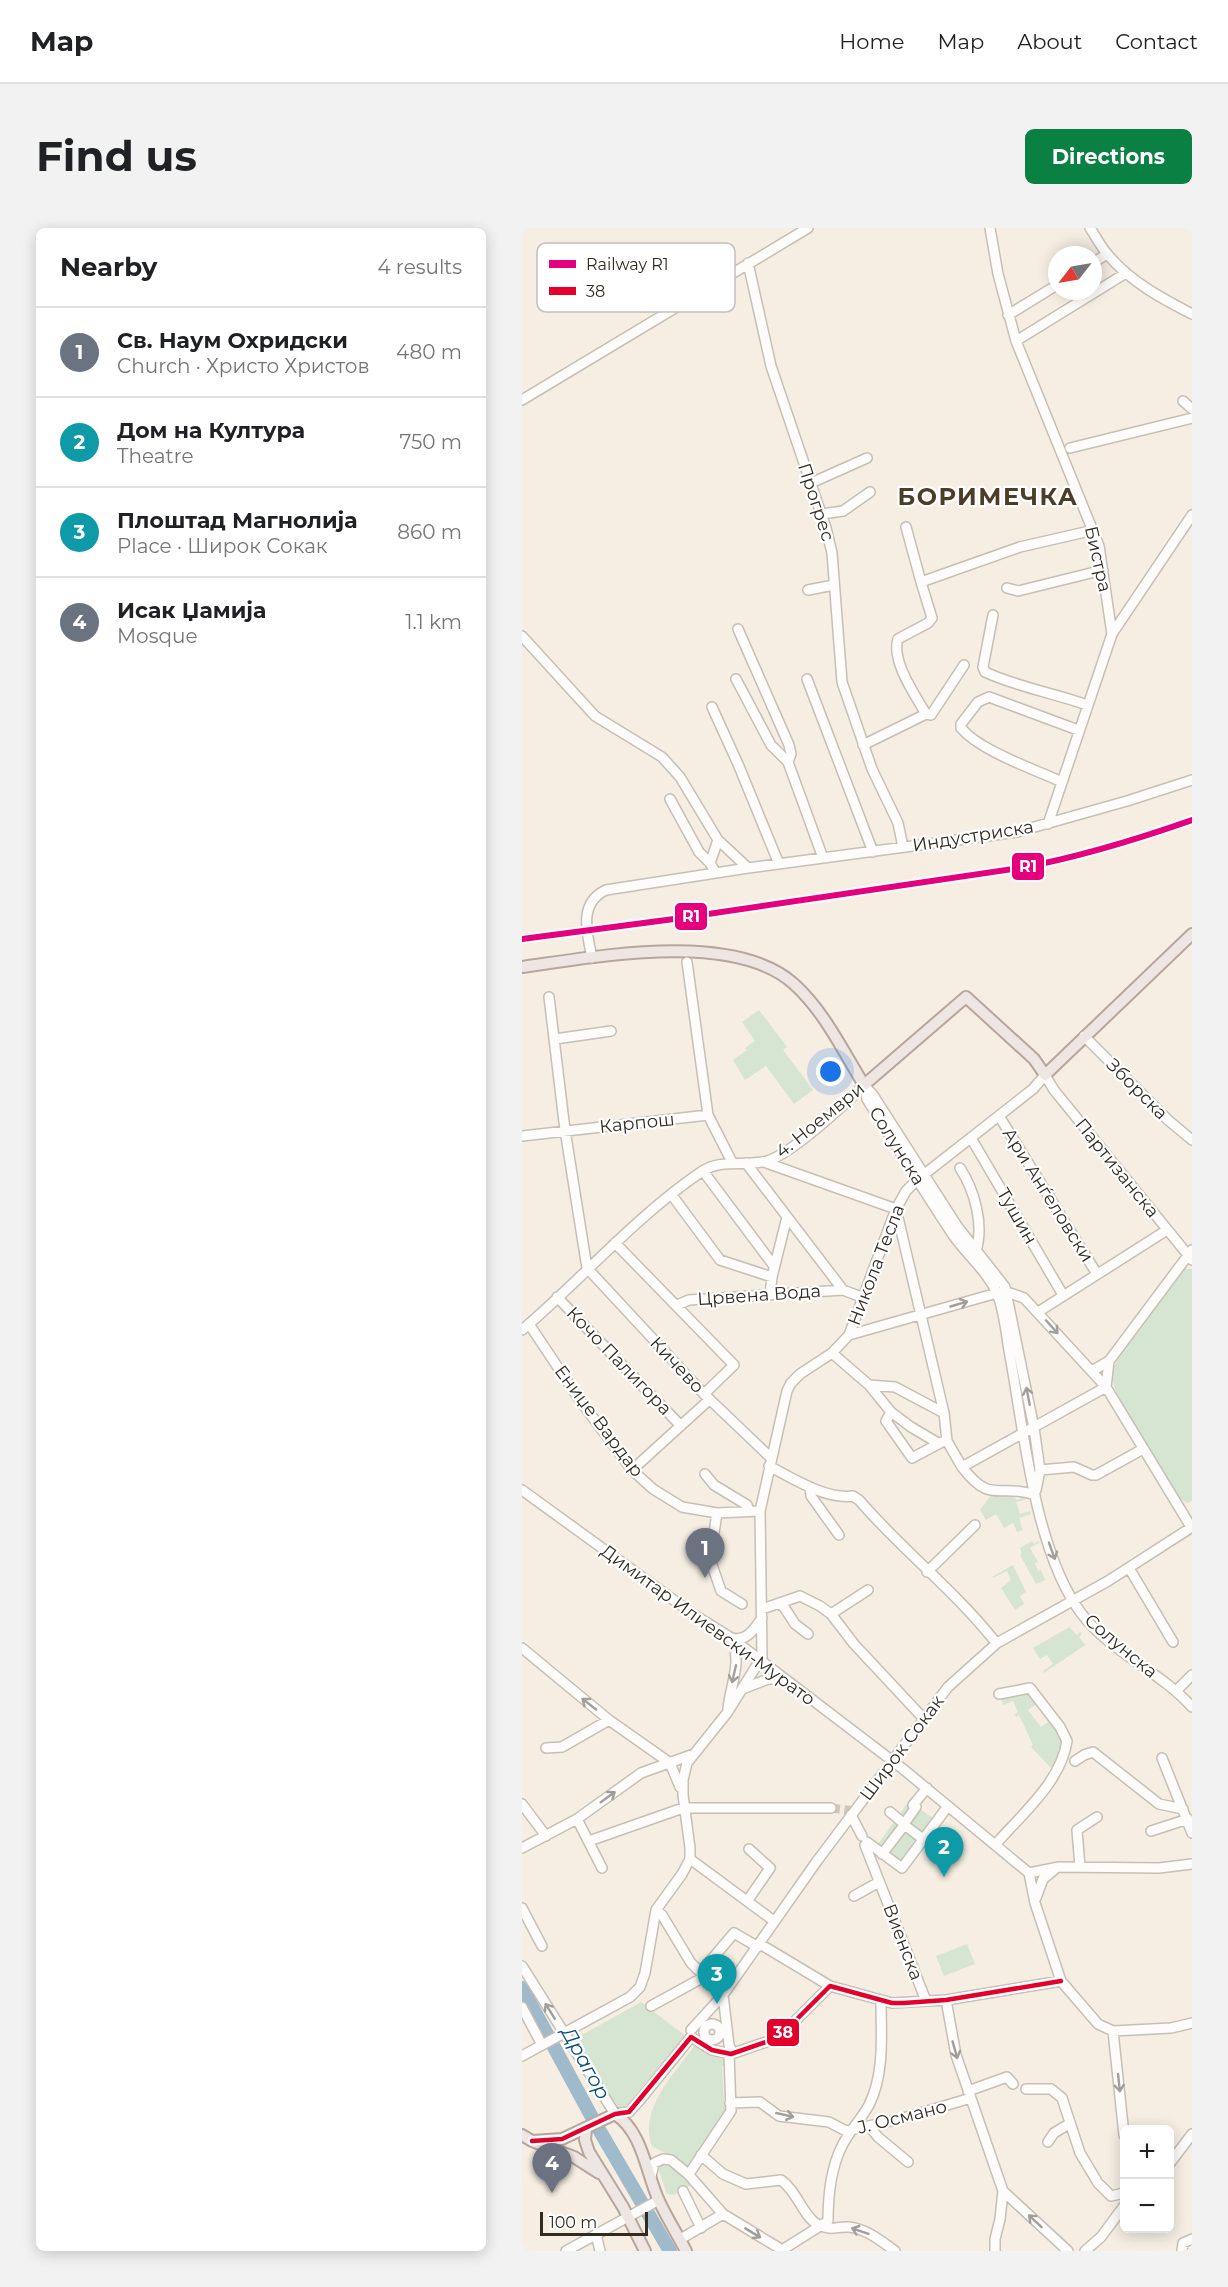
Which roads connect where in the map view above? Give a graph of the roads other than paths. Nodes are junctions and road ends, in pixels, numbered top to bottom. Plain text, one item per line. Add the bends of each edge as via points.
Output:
1 (808, 228) edge
2 (990, 228) edge
3 (1090, 228) edge
4 (1107, 254) junction
5 (1102, 257) edge
6 (748, 263) junction
7 (735, 271) edge
8 (1126, 273) junction
9 (1048, 291) edge
10 (667, 312) edge
11 (1192, 314) edge
12 (1008, 315) junction
13 (1016, 341) junction
14 (522, 400) edge
15 (1183, 401) dead end
16 (1192, 409) edge
17 (1192, 418) edge
18 (1071, 448) dead end
19 (867, 458) dead end
20 (811, 483) junction
21 (870, 492) dead end
22 (822, 514) junction
23 (1192, 514) edge
24 (906, 527) dead end
25 (1094, 530) junction
26 (1103, 570) junction
27 (921, 582) junction
28 (834, 585) junction
29 (1007, 588) dead end
30 (808, 590) dead end
31 (993, 615) dead end
32 (738, 629) dead end
33 (1112, 634) junction
34 (522, 636) edge
35 (964, 665) dead end
36 (736, 679) dead end
37 (807, 679) dead end
38 (1087, 705) junction
39 (712, 707) dead end
40 (926, 714) junction
41 (1078, 730) junction
42 (863, 745) junction
43 (788, 762) junction
44 (1192, 780) edge
45 (1062, 782) junction
46 (670, 799) dead end
47 (1048, 824) junction
48 (718, 840) junction
49 (903, 847) junction
50 (873, 852) junction
51 (823, 858) junction
52 (710, 863) junction
53 (779, 864) junction
54 (748, 868) junction
55 (716, 873) junction
56 (1192, 934) edge
57 (592, 958) junction
58 (687, 962) dead end
59 (522, 967) edge
60 (549, 997) dead end
61 (611, 1030) dead end
62 (1084, 1036) junction
63 (555, 1040) junction
64 (1045, 1074) junction
65 (864, 1085) junction
66 (708, 1115) junction
67 (999, 1116) junction
68 (565, 1131) junction
69 (522, 1136) edge
70 (971, 1138) junction
71 (1192, 1140) edge
72 (732, 1162) junction
73 (764, 1162) junction
74 (746, 1163) junction
75 (960, 1168) dead end
76 (703, 1171) junction
77 (920, 1177) junction
78 (671, 1194) junction
79 (896, 1209) junction
80 (787, 1217) junction
81 (1167, 1230) junction
82 (615, 1243) junction
83 (976, 1251) junction
84 (1191, 1255) edge
85 (774, 1266) junction
86 (587, 1268) junction
87 (1097, 1274) junction
88 (772, 1277) junction
89 (843, 1290) junction
90 (1002, 1293) junction
91 (770, 1295) junction
92 (1063, 1295) junction
93 (557, 1297) junction
94 (864, 1298) junction
95 (677, 1305) junction
96 (1038, 1312) junction
97 (921, 1315) junction
98 (526, 1327) edge
99 (849, 1335) junction
100 (832, 1353) junction
101 (1109, 1361) junction
102 (1092, 1371) junction
103 (868, 1385) junction
104 (1106, 1387) junction
105 (706, 1397) junction
106 (891, 1412) junction
107 (944, 1413) junction
108 (681, 1426) junction
109 (1034, 1428) junction
110 (1024, 1433) junction
111 (943, 1442) junction
112 (1143, 1449) junction
113 (770, 1462) junction
114 (962, 1467) junction
115 (632, 1470) junction
116 (1040, 1470) junction
117 (705, 1474) dead end
118 (810, 1488) junction
119 (522, 1490) edge
120 (1035, 1495) junction
121 (749, 1511) junction
122 (760, 1511) junction
123 (717, 1513) junction
124 (1190, 1524) edge
125 (975, 1525) dead end
126 (838, 1535) dead end
127 (1129, 1568) junction
128 (927, 1572) junction
129 (868, 1590) dead end
130 (1073, 1601) junction
131 (742, 1604) dead end
132 (779, 1604) junction
133 (762, 1614) junction
134 (831, 1614) junction
135 (808, 1634) dead end
136 (730, 1637) junction
137 (993, 1639) dead end
138 (1173, 1642) dead end
139 (522, 1648) edge
140 (760, 1661) junction
141 (1192, 1675) edge
142 (783, 1679) junction
143 (1179, 1688) junction
144 (743, 1689) junction
145 (999, 1694) dead end
146 (1192, 1698) edge
147 (1192, 1707) edge
148 (727, 1713) junction
149 (924, 1719) junction
150 (609, 1720) junction
151 (546, 1748) dead end
152 (694, 1754) junction
153 (1162, 1758) dead end
154 (892, 1761) junction
155 (1075, 1761) dead end
156 (670, 1763) junction
157 (927, 1788) junction
158 (683, 1795) junction
159 (522, 1804) edge
160 (948, 1806) junction
161 (683, 1808) junction
162 (831, 1808) tunnel mouth
163 (1183, 1809) junction
164 (890, 1812) dead end
165 (851, 1815) junction
166 (1097, 1817) dead end
167 (577, 1819) junction
168 (1188, 1819) junction
169 (904, 1824) junction
170 (1151, 1831) dead end
171 (1192, 1833) edge
172 (546, 1836) junction
173 (923, 1839) junction
174 (865, 1841) junction
175 (589, 1842) junction
176 (995, 1845) junction
177 (522, 1848) edge
178 (748, 1849) dead end
179 (882, 1854) junction
180 (690, 1859) junction
181 (1192, 1864) edge
182 (1059, 1867) junction
183 (1080, 1867) junction
184 (602, 1868) dead end
185 (1029, 1873) junction
186 (879, 1882) junction
187 (854, 1896) dead end
188 (748, 1900) junction
189 (1035, 1903) junction
190 (522, 1908) edge
191 (657, 1910) junction
192 (774, 1921) junction
193 (759, 1945) junction
194 (542, 1946) dead end
195 (522, 1966) edge
196 (706, 1972) junction
197 (1062, 1981) junction
198 (830, 1986) junction
199 (726, 1991) junction
200 (881, 2000) junction
201 (946, 2000) junction
202 (926, 2001) junction
203 (651, 2006) dead end
204 (522, 2007) edge
205 (525, 2021) edge
206 (1192, 2023) edge
207 (703, 2024) junction
208 (724, 2031) junction
209 (1113, 2031) junction
210 (561, 2034) junction
211 (691, 2034) junction
212 (543, 2044) junction
213 (730, 2052) junction
214 (522, 2056) edge
215 (1013, 2084) dead end
216 (1026, 2089) dead end
217 (970, 2095) junction
218 (730, 2103) junction
219 (615, 2114) junction
220 (1069, 2124) junction
221 (1124, 2125) edge
222 (870, 2127) junction
223 (587, 2128) junction
224 (853, 2129) junction
225 (1192, 2134) edge
226 (526, 2139) edge
227 (1048, 2142) dead end
228 (700, 2155) junction
229 (1174, 2158) edge
230 (908, 2162) dead end
231 (689, 2174) junction
232 (602, 2175) junction
233 (651, 2179) junction
234 (683, 2191) dead end
235 (1003, 2191) junction
236 (1120, 2194) edge
237 (654, 2202) junction
238 (1120, 2212) edge
239 (723, 2214) junction
240 (628, 2217) junction
241 (822, 2226) junction
242 (701, 2228) junction
243 (596, 2234) junction
244 (684, 2237) dead end
245 (1192, 2239) edge
246 (783, 2250) edge
247 (566, 2251) edge
248 (600, 2251) edge
249 (645, 2251) edge
250 (686, 2251) edge
251 (895, 2251) edge
252 (995, 2251) edge
253 (1068, 2251) edge
254 (1085, 2251) edge
255 (1182, 2251) edge

1 - 6 street
2 - 12 street, Бистра
3 - 4 street
4 - 5 street
4 - 8 street
6 - 7 street
6 - 20 street, Прогрес via 771,366
8 - 11 street via 1156,296
8 - 13 street
9 - 12 street
10 - 14 street
12 - 13 street, Бистра
13 - 25 street, Бистра
15 - 16 street
17 - 18 street
19 - 20 street
20 - 22 street, Прогрес
21 - 22 street via 843,511
22 - 28 street, Прогрес via 832,553
23 - 33 street
24 - 27 street
25 - 26 street, Бистра
25 - 27 street via 1020,548
26 - 29 street via 1018,591
26 - 33 street, Бистра
27 - 40 street via 932,618 898,639 896,647 908,683
28 - 30 street
28 - 42 street, Прогрес via 841,676
31 - 38 street via 985,672
32 - 43 street via 789,745
33 - 38 street, Бистра
34 - 48 street via 595,716 662,757 680,777
35 - 40 street via 931,715
36 - 43 street via 771,745
37 - 50 street
38 - 41 street, Бистра
39 - 53 street
40 - 42 street
41 - 45 street, Бистра
41 - 45 street via 989,697 978,702 961,724 982,746
42 - 49 street, Прогрес via 898,823
43 - 51 street
44 - 47 street, Индустриска
45 - 47 street, Бистра
46 - 52 street via 699,852
47 - 49 street, Индустриска via 1017,832
48 - 52 street
48 - 54 street
49 - 50 street, Индустриска
50 - 51 street, Индустриска
51 - 53 street, Индустриска
52 - 55 street
53 - 54 street, Индустриска
54 - 55 street, Индустриска
55 - 57 street, Индустриска via 606,890 596,895 589,904 586,922
56 - 62 main road, Никола Тесла
57 - 59 main road
57 - 65 main road via 651,950 687,951 732,957 775,970 814,1006
58 - 66 street
60 - 63 street
61 - 63 street
62 - 64 main road, Никола Тесла
62 - 71 street, Зборска
63 - 68 street
64 - 65 main road, 4. Ноември via 1034,1059 966,997
64 - 67 street, Никола Тесла
64 - 81 street, Партизанска
65 - 73 street, 4. Ноември via 785,1152
65 - 77 street, Солунска
66 - 68 street, Карпош
66 - 72 street
67 - 70 street, Никола Тесла
67 - 87 street, Ари Анѓеловски
68 - 69 street, Карпош
68 - 86 street
70 - 77 street, Никола Тесла
70 - 92 street, Тушин
72 - 74 street, 4. Ноември
72 - 76 street, 4. Ноември
73 - 74 street, 4. Ноември
73 - 79 street
74 - 80 street
75 - 83 street via 973,1197 979,1233
76 - 78 street, 4. Ноември
76 - 85 street
77 - 79 street, Никола Тесла
77 - 83 street, Солунска
77 - 90 street, Солунска via 956,1238
78 - 82 street, 4. Ноември
78 - 88 street via 720,1260
79 - 94 street, Никола Тесла
79 - 97 street
80 - 85 street
80 - 89 street
81 - 84 street, Партизанска
81 - 87 street
82 - 86 street, 4. Ноември
82 - 95 street, Црвена Вода
83 - 90 street, Солунска via 1000,1280
84 - 101 street
85 - 88 street
86 - 93 street, 4. Ноември
86 - 105 street, Кичево
87 - 92 street
88 - 91 street
89 - 91 street, Црвена Вода
89 - 94 street
90 - 96 street via 1023,1298
97 -> 90 street
109 -> 90 street, Солунска
90 - 110 street, Солунска
91 - 95 street, Црвена Вода via 689,1300
92 - 96 street
93 - 98 street, 4. Ноември
93 - 108 street, Кочо Палигора
94 - 99 street, Никола Тесла
95 - 105 street, Црвена Вода via 734,1365
96 -> 102 street
97 - 99 street
97 - 107 street
98 - 115 street, Ениџе Вардар
99 - 100 street, Никола Тесла
100 - 103 street
100 - 113 street, Никола Тесла via 791,1383
101 - 102 street
101 - 104 street
102 - 104 street
103 - 106 street
103 - 107 street via 895,1387
104 - 109 street
104 - 112 street
105 - 108 street, Кочо Палигора
105 - 113 street, Кичево
106 - 111 street
106 - 111 street via 886,1421 912,1458
107 - 111 street
108 - 115 street, Кочо Палигора
109 - 110 street
109 - 116 street, Солунска
110 - 114 street
110 - 120 street, Солунска
111 - 114 street
112 - 116 street via 1096,1475 1074,1467
112 - 124 street
113 - 118 street, Кичево
113 - 122 street, Никола Тесла
114 - 120 street via 983,1489
115 - 123 street, Ениџе Вардар via 682,1507
116 - 120 street, Солунска
117 - 121 street via 714,1485 747,1505
118 - 126 street via 811,1496
118 - 128 street, Кичево via 859,1500
119 - 136 street, Димитар Илиевски-Мурато
120 -> 130 street, Солунска via 1052,1553
121 - 122 street, Ениџе Вардар
121 - 123 street, Ениџе Вардар
122 - 133 street, Никола Тесла
123 - 131 street via 710,1559 721,1591
124 - 127 street, Широк Сокак
125 - 128 street
127 - 130 street, Широк Сокак
127 - 138 street
128 - 137 street, Кичево via 966,1607
129 - 134 street
130 - 143 street, Солунска via 1086,1620 1110,1641
130 - 149 street, Широк Сокак via 992,1646 948,1687
132 - 133 street
132 - 134 street via 802,1596
132 - 135 street
133 - 136 street via 746,1637
133 - 140 street, Никола Тесла
134 - 149 street
136 - 140 street, Димитар Илиевски-Мурато
136 -> 148 street via 737,1661
150 -> 139 street
140 - 142 street, Димитар Илиевски-Мурато
140 - 144 street, Никола Тесла
141 - 143 street
142 - 144 street via 758,1681
142 - 154 street, Димитар Илиевски-Мурато
143 - 146 street, Солунска
143 - 147 street
144 - 148 street, Никола Тесла
145 - 176 street via 1030,1688 1067,1741 1051,1779
148 - 152 street, Никола Тесла
149 - 154 street, Широк Сокак
150 - 151 street via 562,1747
150 - 156 street
152 - 156 street
152 - 158 street via 687,1763
153 - 163 street
154 - 157 street, Димитар Илиевски-Мурато
154 - 165 street, Широк Сокак
155 - 163 street via 1093,1752 1159,1804
156 - 158 street
167 -> 156 street via 641,1773
157 - 160 street, Димитар Илиевски-Мурато
157 - 169 street via 913,1804 916,1807
158 - 161 street
159 - 172 street
160 - 173 street
160 - 176 street, Димитар Илиевски-Мурато
161 - 162 street
161 - 175 street
161 - 180 street
163 - 168 street
164 - 169 street
165 - 174 street, Виенска
165 - 192 street, Широк Сокак
166 - 183 street via 1077,1830
167 - 172 street
167 - 175 street
168 - 170 street
168 - 171 street
169 - 173 street
169 - 179 street
172 - 177 street
173 - 179 street via 902,1868
174 - 179 street
174 - 186 street, Виенска
175 - 184 street
176 - 185 street, Димитар Илиевски-Мурато
178 - 188 street via 770,1868
180 - 188 street
180 - 191 street
181 - 183 street via 1159,1868
182 - 183 street
182 - 185 street
182 - 189 street via 1043,1879
185 - 189 street
186 - 187 street, Виенска
186 - 202 street, Виенска
188 - 192 street
189 - 197 street
190 - 194 street
191 - 196 street via 691,1963
191 - 210 street via 645,1973 635,1994
192 - 193 street, Широк Сокак
193 - 196 street via 734,1933
193 - 198 street
193 - 199 street, Широк Сокак
210 -> 195 street
196 - 199 street
196 - 203 street
197 - 201 street
197 - 209 street via 1098,2024
198 - 200 street
198 - 213 street via 769,2042
199 - 207 street, Широк Сокак
199 - 208 street
200 - 202 street
200 - 224 street via 881,2067 869,2105
201 - 202 street
201 -> 217 street via 953,2042
204 - 205 street
205 - 212 street
206 - 209 street
207 - 208 street via 715,2024
207 - 208 street via 712,2043
207 - 211 street, Широк Сокак
208 - 213 street
209 -> 221 street
210 - 212 street
210 - 219 street
211 - 213 street via 712,2050
211 - 219 street via 629,2112
212 - 214 street
213 - 218 street
215 - 217 street, Ј. Османо via 1007,2077
216 - 220 street via 1051,2089 1062,2098
217 - 222 street, Ј. Османо
217 - 235 street
218 -> 224 street, Ј. Османо via 760,2102 779,2116 829,2122 846,2131
218 - 228 street via 731,2111 725,2122
219 - 223 main road
219 - 233 main road via 630,2127
220 - 227 street
220 - 236 street via 1098,2183 1111,2196
222 - 224 street, Ј. Османо
222 - 230 street
223 - 226 main road via 562,2139
223 - 232 main road via 587,2148
224 - 241 street via 838,2156 828,2221
225 - 229 street
226 - 232 main road via 574,2157
228 - 231 street
228 - 241 street via 723,2174 746,2184 781,2180 814,2222
231 - 233 street via 671,2160 663,2159 654,2163
231 - 239 street
232 - 240 main road
233 - 237 main road
234 - 242 street
235 - 252 street
253 -> 235 street
237 - 240 street
237 - 250 main road
238 - 254 street
239 - 242 street
239 -> 246 street
240 - 243 street
240 - 249 main road
241 - 246 street
251 -> 241 street via 860,2230
242 - 244 street
243 - 247 street
243 - 248 street
245 - 255 street via 1183,2243

